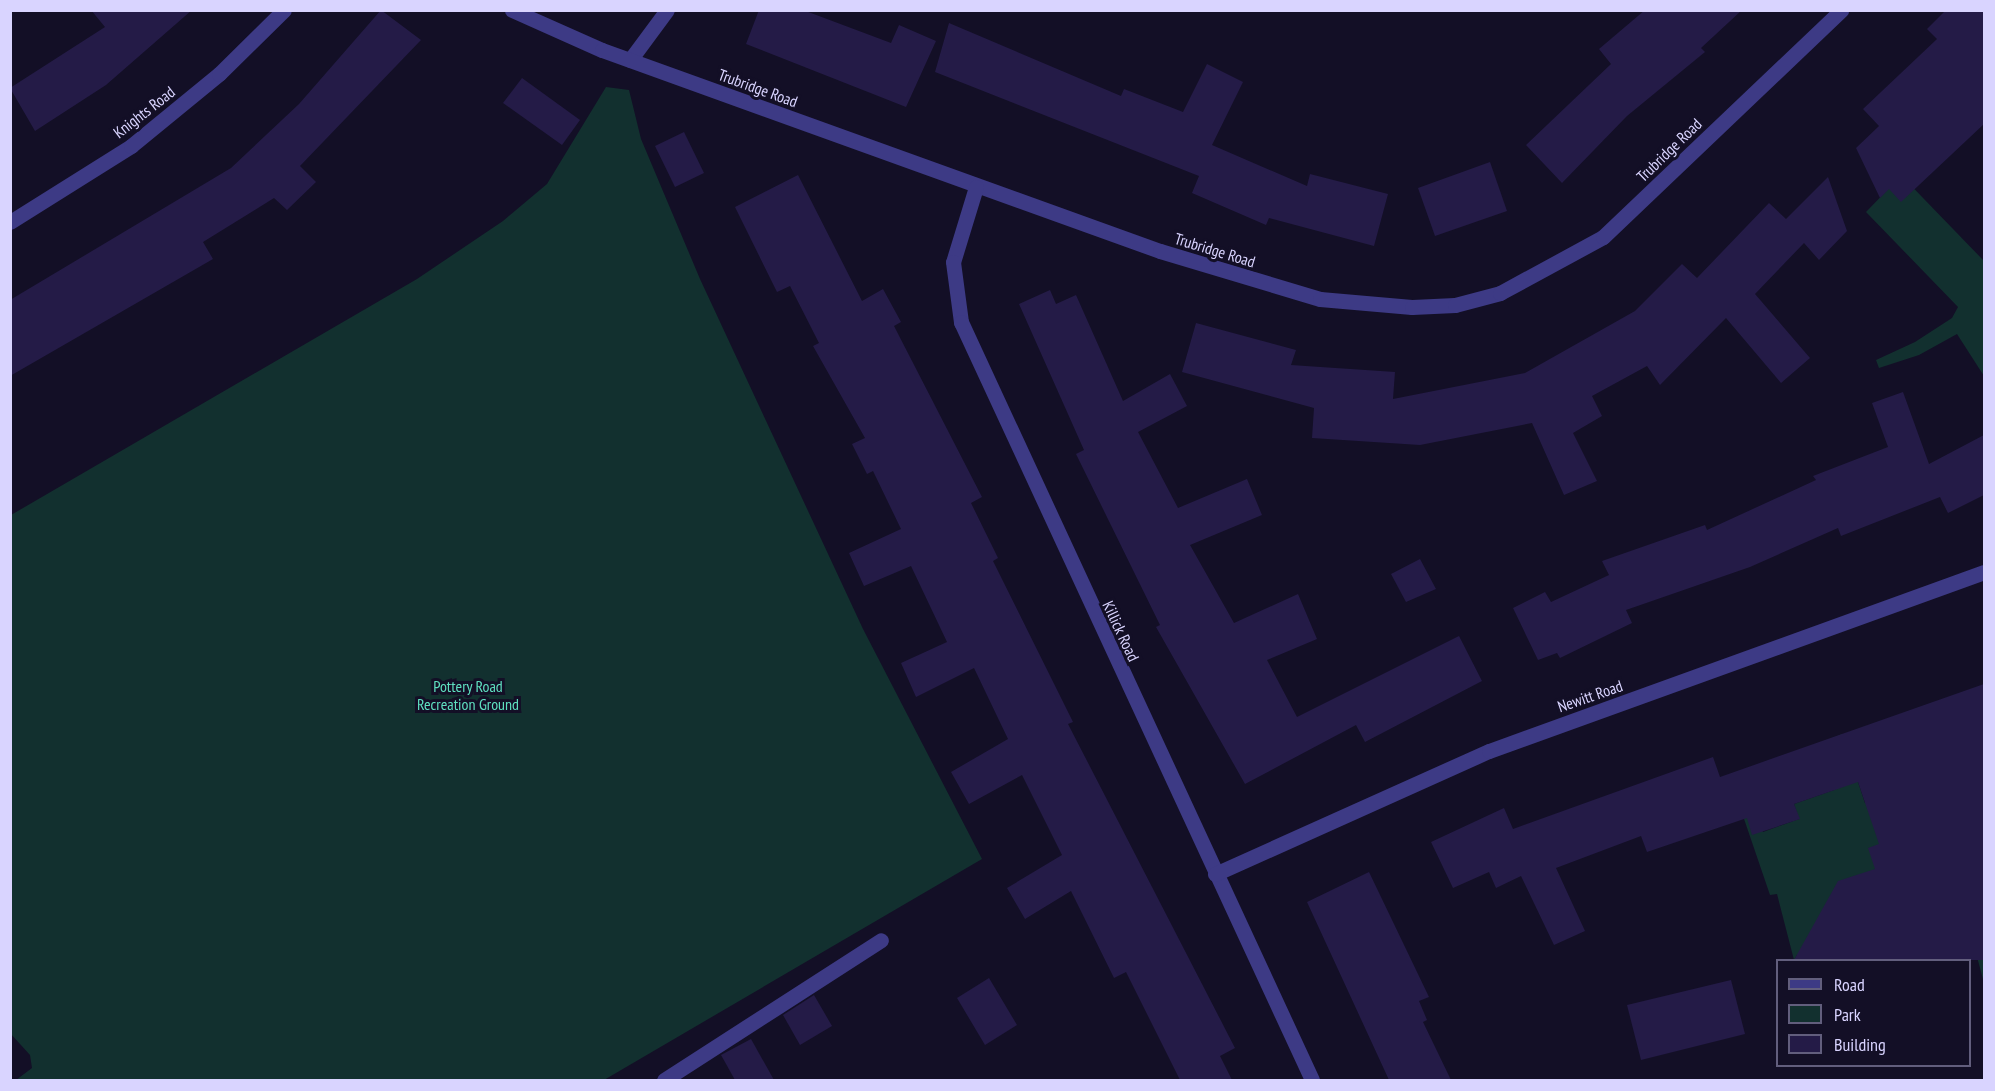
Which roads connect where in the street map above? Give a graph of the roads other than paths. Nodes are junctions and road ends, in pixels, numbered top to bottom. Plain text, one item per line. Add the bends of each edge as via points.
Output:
1 (284, 10) edge
2 (512, 10) edge
3 (667, 10) edge
4 (1841, 10) edge
5 (630, 60) junction
6 (976, 187) junction
7 (10, 222) edge
8 (1984, 572) edge
9 (1215, 874) junction
10 (881, 940) dead end
11 (664, 1080) edge
12 (1312, 1080) edge

1 - 7 street, Knights Road via 148,132
2 - 5 street, Trubridge Road
3 - 5 street
4 - 6 street, Trubridge Road via 1603,237 1534,279 1455,305 1369,306 1320,299 1160,251
5 - 6 street, Trubridge Road
6 - 9 street, Killick Road via 953,262 961,322
8 - 9 street, Newitt Road via 1489,751
9 - 12 street, Killick Road
10 - 11 street

